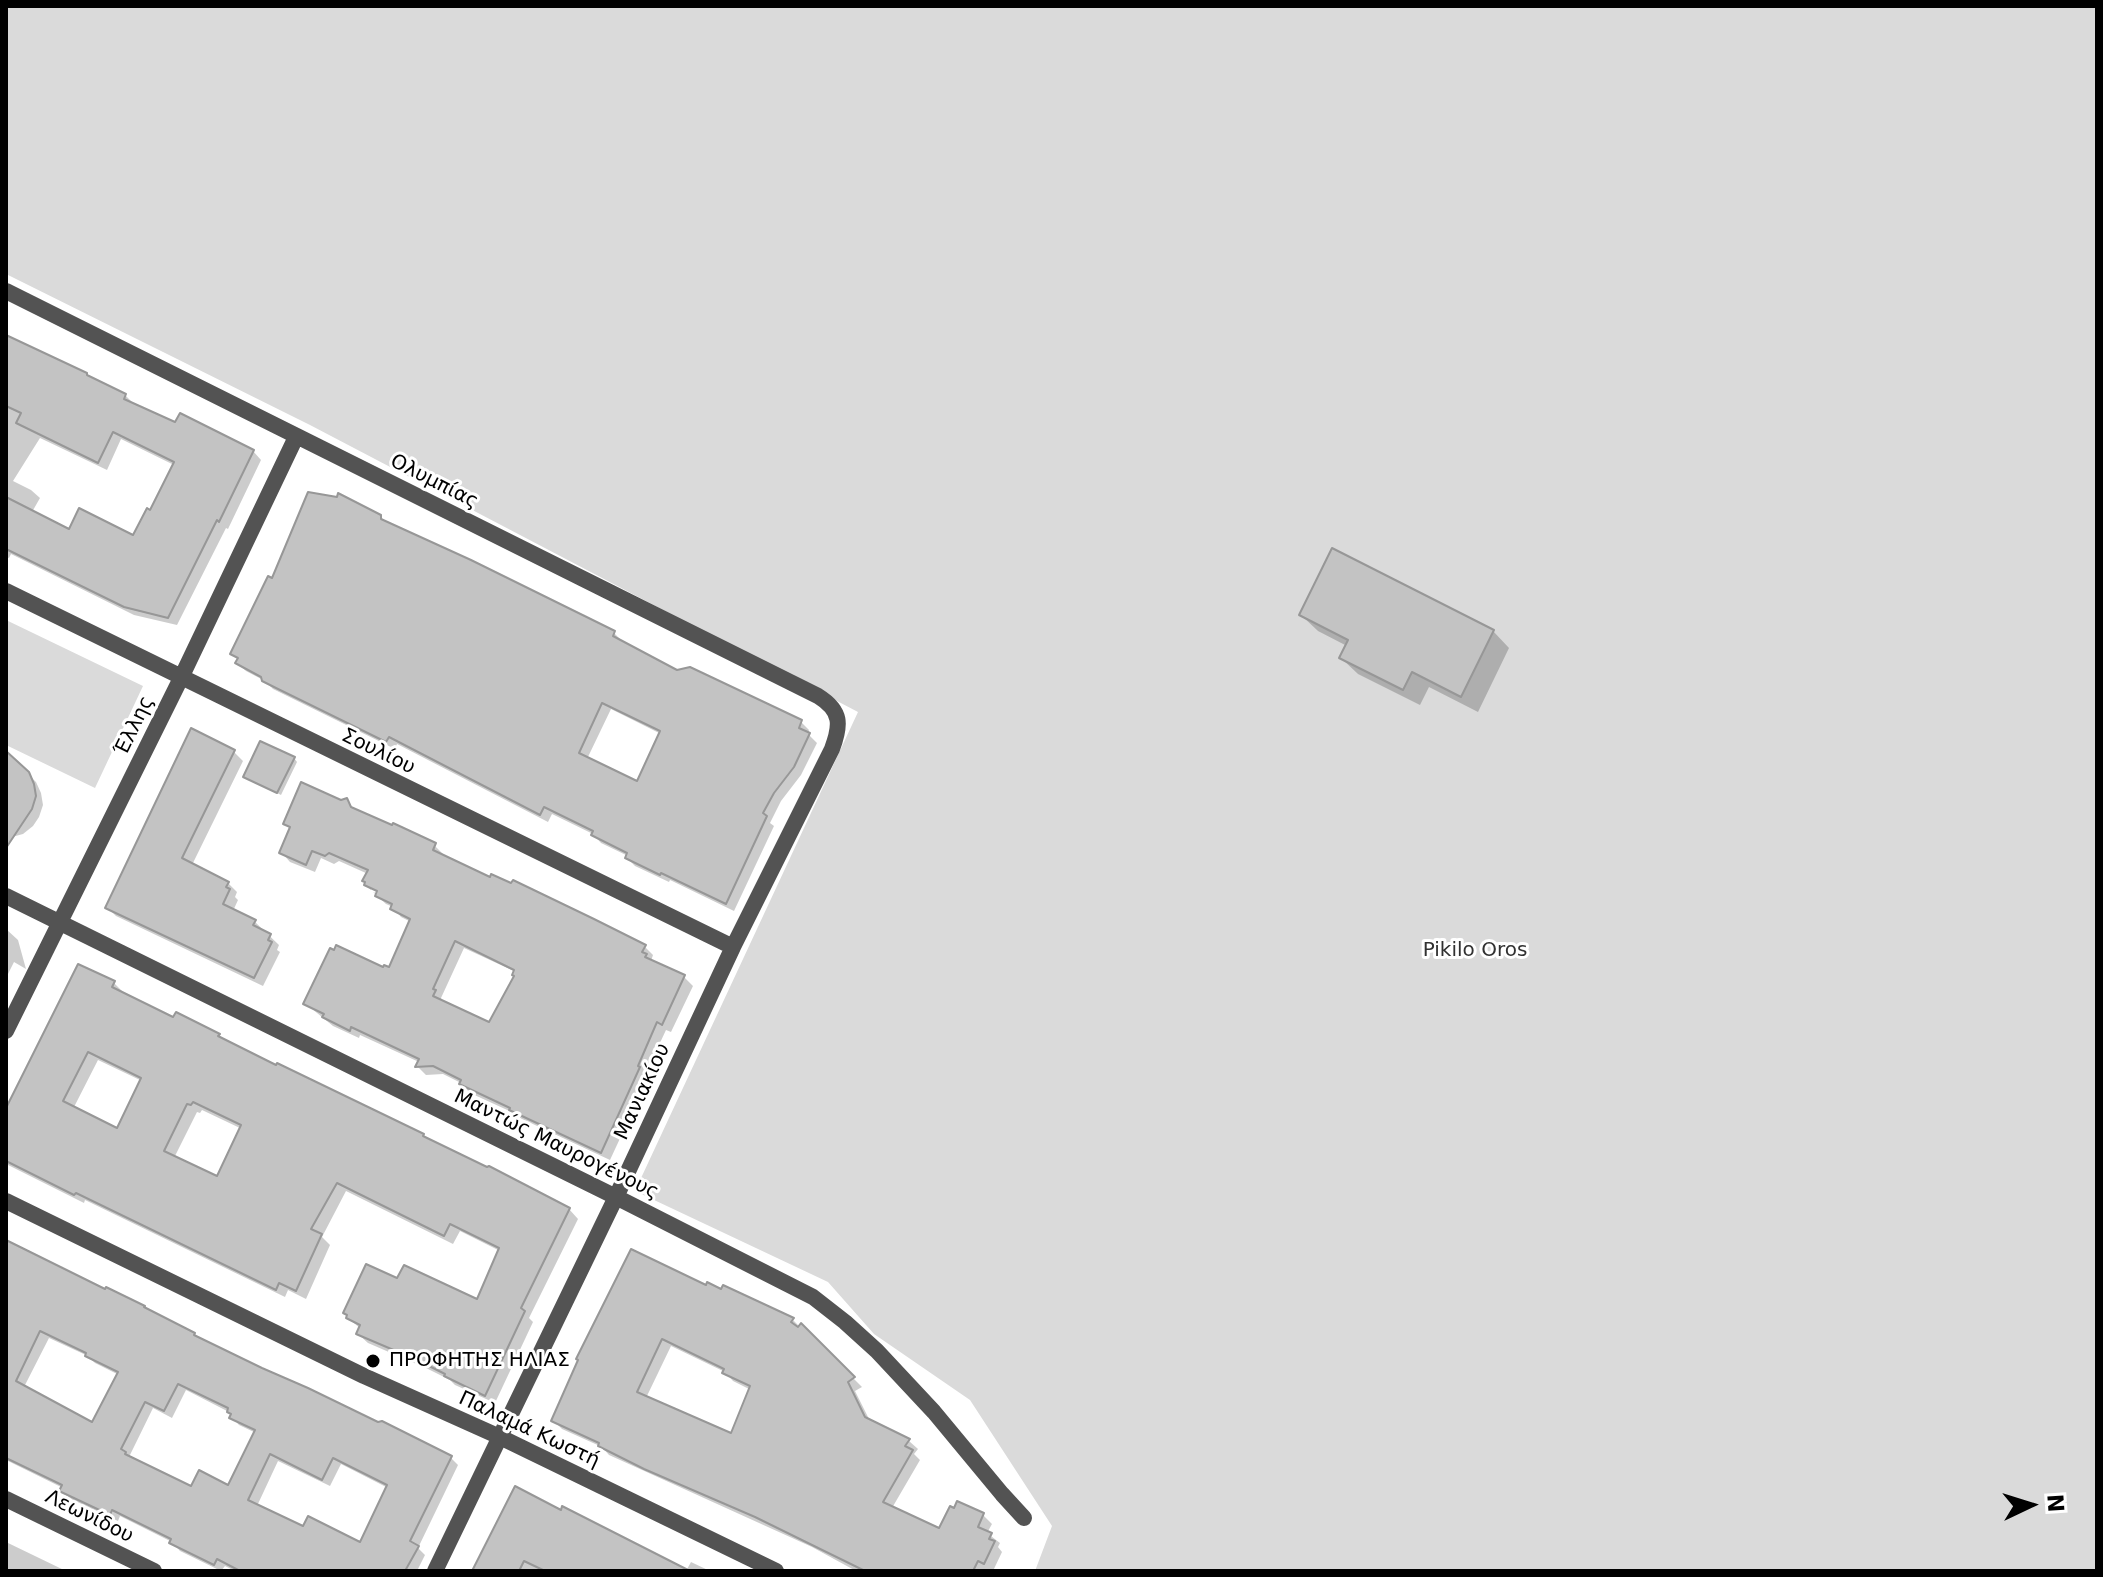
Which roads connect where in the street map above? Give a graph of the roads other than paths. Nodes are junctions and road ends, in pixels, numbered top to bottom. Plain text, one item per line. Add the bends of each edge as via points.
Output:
1 (6, 291) edge
2 (296, 437) junction
3 (6, 591) edge
4 (181, 678) junction
5 (837, 716) joint
6 (6, 896) edge
7 (60, 922) junction
8 (733, 947) junction
9 (6, 1031) edge
10 (616, 1197) junction
11 (6, 1201) edge
12 (500, 1437) junction
13 (6, 1499) edge
14 (1024, 1518) dead end
15 (154, 1571) edge
16 (435, 1571) edge
17 (776, 1571) edge

1 - 2 street, Ολυμπίας
2 - 4 street, Έλλης
2 - 5 street, Ολυμπίας via 818,696
3 - 4 street, Σουλίου
4 - 7 street, Έλλης
4 - 8 street, Σουλίου
5 - 8 street, Μανιακίου via 839,731 832,749
6 - 7 street, Μαντώς Μαυρογένους
7 - 9 street, Έλλης
7 - 10 street, Μαντώς Μαυρογένους
8 - 10 street, Μανιακίου
10 - 12 street, Μανιακίου
10 - 14 street, Μαντώς Μαυρογένους via 813,1297 845,1322 934,1412
11 - 12 street, Παλαμά Κωστή
12 - 16 street, Μανιακίου
12 - 17 street, Παλαμά Κωστή
13 - 15 street, Λεωνίδου

